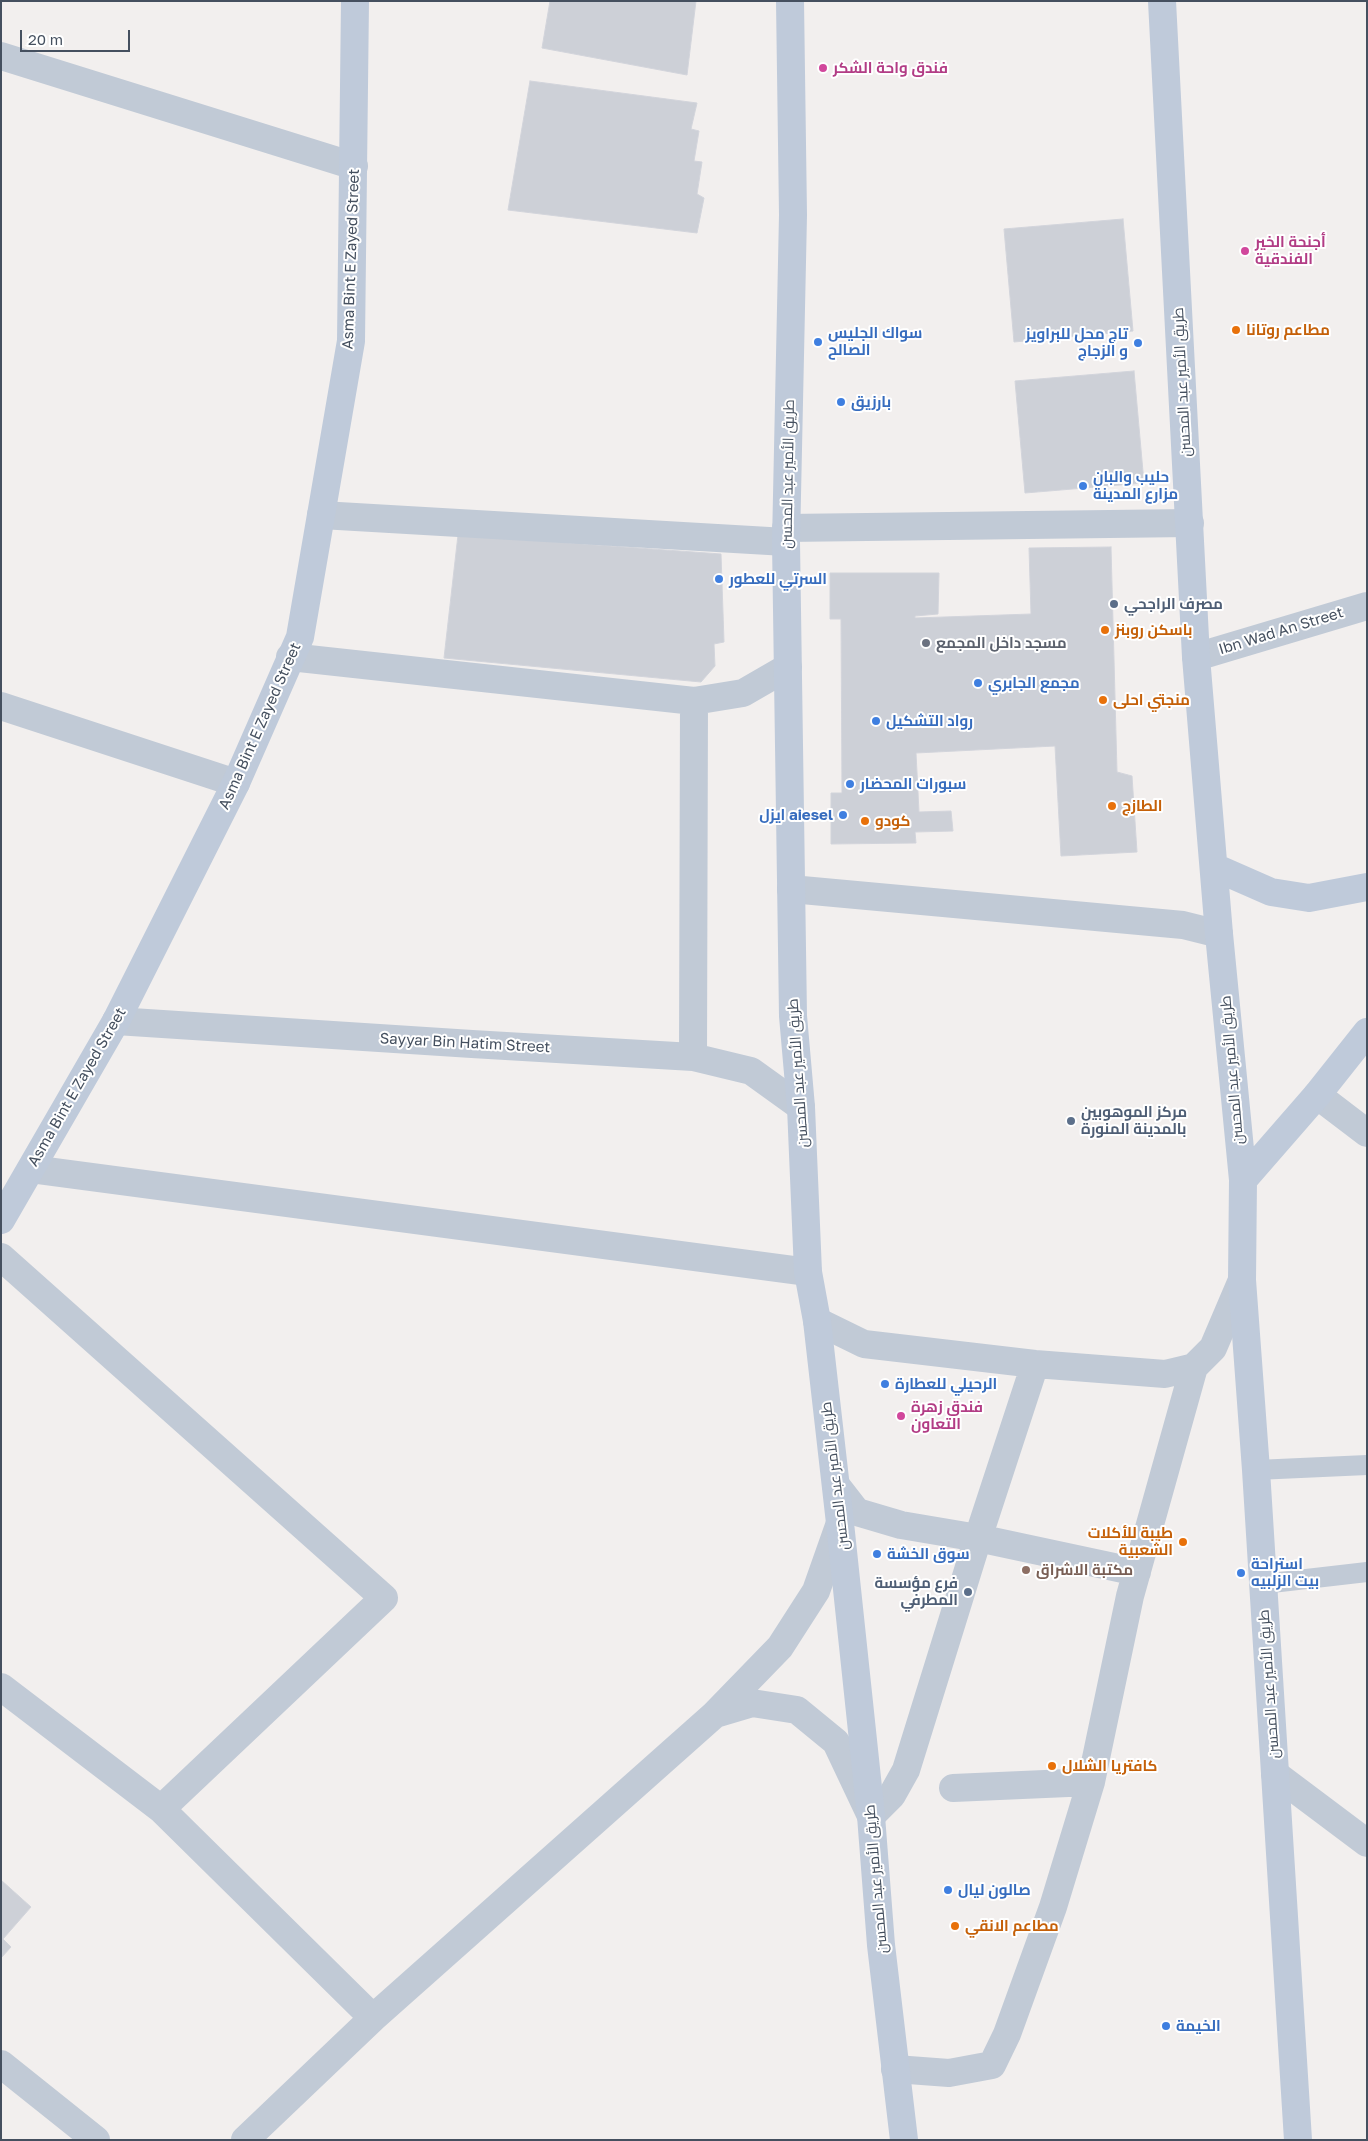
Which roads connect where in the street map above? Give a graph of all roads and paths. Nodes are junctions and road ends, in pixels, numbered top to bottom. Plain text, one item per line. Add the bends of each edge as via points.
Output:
1 (355, 1) edge
2 (790, 1) edge
3 (1162, 1) edge
4 (1, 56) edge
5 (354, 166) junction
6 (321, 515) junction
7 (1190, 523) junction
8 (786, 535) junction
9 (1367, 606) edge
10 (1196, 657) junction
11 (290, 658) junction
12 (788, 667) junction
13 (694, 701) junction
14 (1, 706) edge
15 (236, 783) junction
16 (1214, 867) junction
17 (1367, 887) edge
18 (791, 889) junction
19 (1219, 934) junction
20 (116, 1021) junction
21 (1367, 1032) edge
22 (693, 1056) junction
23 (1317, 1095) junction
24 (801, 1108) junction
25 (1367, 1133) edge
26 (31, 1169) junction
27 (1243, 1180) junction
28 (1, 1220) edge
29 (1, 1257) edge
30 (808, 1272) junction
31 (1242, 1280) junction
32 (817, 1321) junction
33 (1035, 1364) junction
34 (1194, 1367) junction
35 (1367, 1464) edge
36 (1256, 1470) junction
37 (836, 1485) junction
38 (840, 1523) junction
39 (978, 1538) junction
40 (1137, 1572) junction
41 (1367, 1572) edge
42 (1263, 1584) junction
43 (1, 1687) edge
44 (714, 1714) junction
45 (1275, 1774) junction
46 (1091, 1782) junction
47 (953, 1788) dead end
48 (161, 1809) junction
49 (871, 1816) junction
50 (1367, 1842) edge
51 (373, 2018) junction
52 (1, 2064) edge
53 (895, 2069) junction
54 (96, 2140) edge
55 (245, 2140) edge
56 (904, 2140) edge
57 (1298, 2140) edge

1 - 5 main road, Asma Bint E Zayed Street
2 - 8 main road, طريق الأمير عبد المحسن via 793,215
3 - 7 main road, طريق الأمير عبد المحسن
4 - 5 street
5 - 6 main road, Asma Bint E Zayed Street via 351,341
6 - 8 street
6 - 11 main road, Asma Bint E Zayed Street via 300,637
7 - 8 street
7 - 10 main road, طريق الأمير عبد المحسن
8 - 12 main road, طريق الأمير عبد المحسن
9 - 10 street, Ibn Wad An Street
10 - 16 main road, طريق الأمير عبد المحسن
11 - 13 street
11 - 15 main road, Asma Bint E Zayed Street
12 - 13 street via 743,693
12 - 18 main road, طريق الأمير عبد المحسن
13 - 22 street
14 - 15 street
15 - 20 main road, Asma Bint E Zayed Street
16 - 17 main road via 1271,892 1309,898
16 - 19 main road, طريق الأمير عبد المحسن
18 - 19 street via 1184,925
18 - 24 main road, طريق الأمير عبد المحسن via 793,1016
19 - 27 main road, طريق الأمير عبد المحسن
20 - 22 street, Sayyar Bin Hatim Street
20 - 26 main road, Asma Bint E Zayed Street
21 - 23 main road
22 - 24 street, Sayyar Bin Hatim Street via 750,1071
23 - 25 street
23 - 27 main road
24 - 30 main road, طريق الأمير عبد المحسن
26 - 28 main road, Asma Bint E Zayed Street
26 - 30 street
27 - 31 main road, طريق الأمير عبد المحسن
29 - 48 street via 384,1598
30 - 32 main road, طريق الأمير عبد المحسن
31 - 34 street via 1213,1348
31 - 36 main road, طريق الأمير عبد المحسن
32 - 33 street via 864,1344
32 - 37 main road, طريق الأمير عبد المحسن
33 - 34 street via 1165,1374
33 - 39 street
34 - 40 street
35 - 36 lane
36 - 42 main road, طريق الأمير عبد المحسن
37 - 38 main road, طريق الأمير عبد المحسن
37 - 39 street via 858,1512 901,1525
38 - 44 street via 816,1591 780,1647
38 - 49 main road, طريق الأمير عبد المحسن
39 - 40 street
39 - 49 street via 906,1770 892,1795
40 - 46 street
41 - 42 lane
42 - 45 main road, طريق الأمير عبد المحسن
43 - 48 street
44 - 49 street via 752,1703 797,1710 836,1742
44 - 51 street
45 - 50 street
45 - 57 main road, طريق الأمير عبد المحسن
46 - 47 street
46 - 53 street via 1053,1907 1007,2034 992,2065 949,2073
48 - 51 street
49 - 53 main road, طريق الأمير عبد المحسن
51 - 55 street
52 - 54 street
53 - 56 main road, طريق الأمير عبد المحسن

